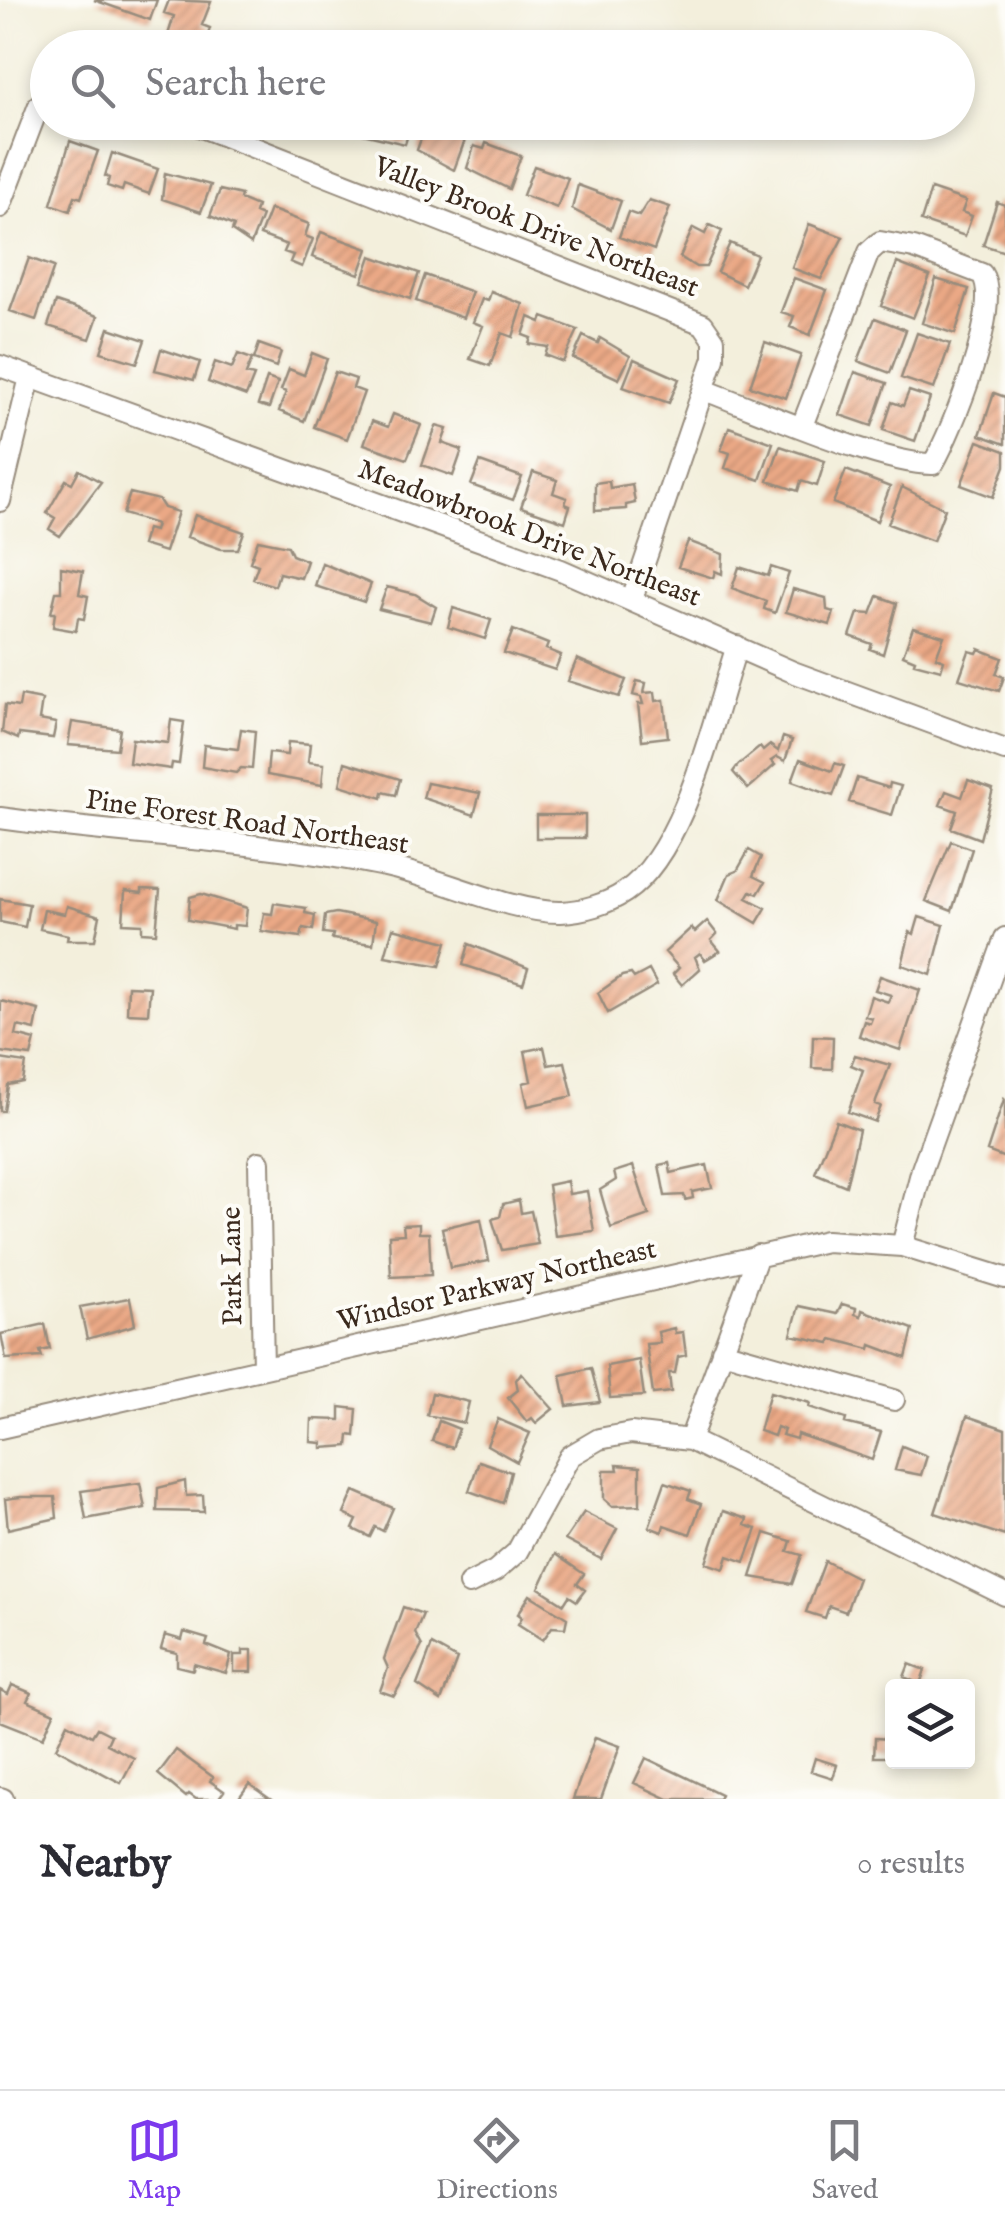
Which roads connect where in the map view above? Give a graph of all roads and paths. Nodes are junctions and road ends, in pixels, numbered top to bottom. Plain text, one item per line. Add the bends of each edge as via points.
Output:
1 (30, 128) edge
2 (235, 140) edge
3 (0, 208) edge
4 (0, 366) edge
5 (30, 377) junction
6 (704, 390) junction
7 (802, 426) junction
8 (1, 487) edge
9 (632, 598) junction
10 (737, 646) junction
11 (1005, 750) edge
12 (0, 818) edge
13 (1005, 938) edge
14 (258, 1162) dead end
15 (902, 1246) junction
16 (758, 1255) junction
17 (1005, 1278) edge
18 (722, 1351) junction
19 (263, 1368) junction
20 (894, 1400) dead end
21 (0, 1428) edge
22 (690, 1440) junction
23 (469, 1584) dead end
24 (1005, 1595) edge

1 - 3 street
2 - 6 street, Valley Brook Drive Northeast via 693,318 714,340
4 - 5 street
5 - 8 street
5 - 9 street, Meadowbrook Drive Northeast
6 - 7 street
6 - 9 street, Valley Brook Drive Northeast
7 - 7 street via 933,464 984,330 990,296 982,274 880,242 869,252
9 - 10 street, Meadowbrook Drive Northeast
10 - 11 street, Meadowbrook Drive Northeast
10 - 12 street, Pine Forest Road Northeast via 658,860 624,892 584,909 535,910 440,879 332,856
13 - 15 street via 922,1169
14 - 19 street, Park Lane
15 - 16 street, Windsor Parkway Northeast via 826,1241
15 - 17 street, Windsor Parkway Northeast
16 - 18 street
16 - 19 street, Windsor Parkway Northeast
18 - 20 street
18 - 22 street
19 - 21 street, Windsor Parkway Northeast
22 - 23 street via 630,1433 581,1446 561,1467 517,1552
22 - 24 street

